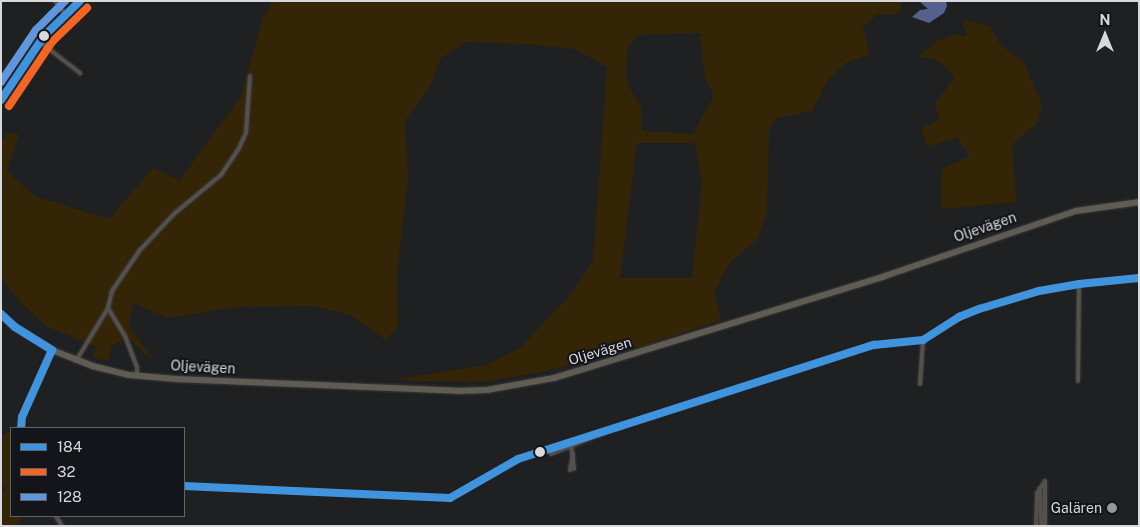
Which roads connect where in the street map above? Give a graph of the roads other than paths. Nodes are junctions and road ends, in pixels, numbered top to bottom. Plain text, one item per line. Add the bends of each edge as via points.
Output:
1 (55, 1) edge
2 (80, 1) edge
3 (65, 14) junction
4 (40, 42) junction
5 (80, 73) dead end
6 (250, 76) dead end
7 (1, 100) edge
8 (1139, 202) edge
9 (1139, 278) edge
10 (1080, 284) junction
11 (108, 308) junction
12 (1, 314) edge
13 (923, 340) junction
14 (52, 350) junction
15 (76, 360) junction
16 (137, 375) junction
17 (1078, 381) dead end
18 (920, 384) dead end
19 (22, 427) edge
20 (616, 428) junction
21 (570, 441) junction
22 (572, 446) junction
23 (547, 449) dead end
24 (551, 454) dead end
25 (572, 469) dead end
26 (1040, 486) junction
27 (1036, 526) edge
28 (1041, 526) edge
29 (1045, 526) edge

1 - 3 street
2 - 3 street
3 - 4 street
4 - 5 street
4 - 7 street
6 - 11 street via 246,132 238,150 221,175 175,213 140,250 112,291
8 - 16 street, Oljevägen via 1076,211 885,276 554,378 513,387 457,391
9 - 10 street
10 - 13 street via 1039,291 979,309
10 - 17 street
11 - 15 street
11 - 16 street via 125,336 138,368
12 - 14 street, Oljevägen via 15,327
13 - 18 street
13 - 20 street via 874,345
14 - 15 street, Oljevägen
14 - 19 street via 22,416
15 - 16 street, Oljevägen
20 - 21 street
20 - 22 street
21 - 22 street
21 - 23 street
22 - 24 street
22 - 25 street
26 - 27 street
26 - 28 street
26 - 29 street via 1045,481

